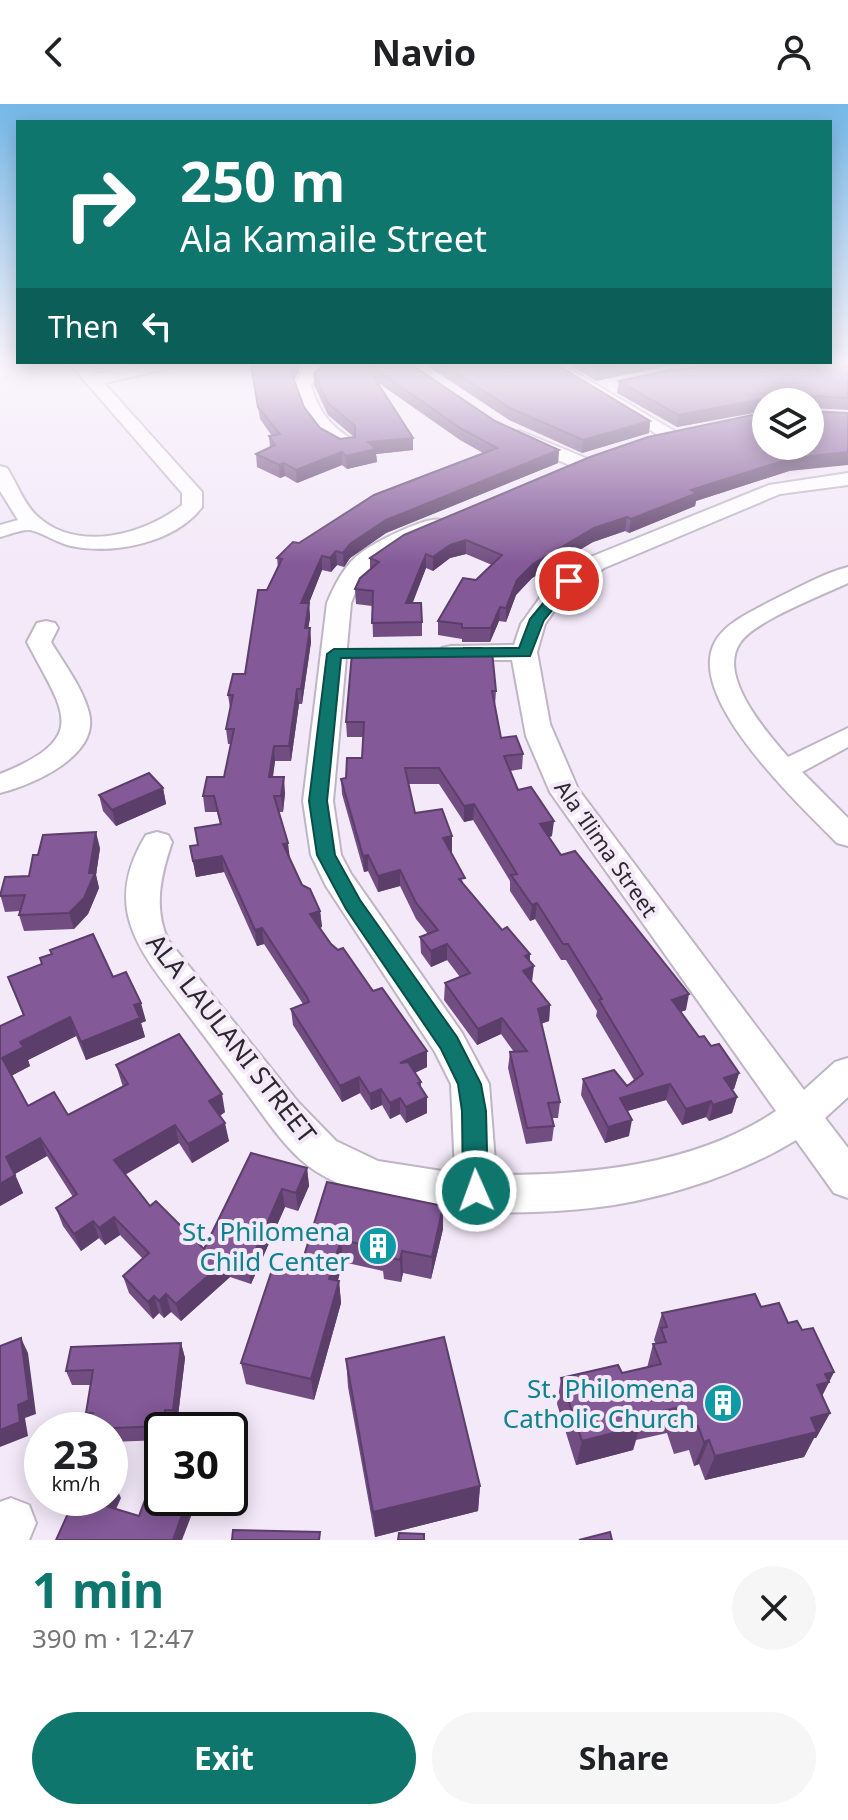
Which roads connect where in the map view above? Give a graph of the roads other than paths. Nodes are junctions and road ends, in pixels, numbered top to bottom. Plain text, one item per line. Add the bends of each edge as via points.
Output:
1 (139, 432) edge
2 (328, 432) edge
3 (515, 432) edge
4 (683, 432) edge
5 (642, 442) edge
6 (346, 444) edge
7 (0, 472) edge
8 (552, 475) edge
9 (848, 479) edge
10 (452, 516) edge
11 (32, 523) junction
12 (0, 531) edge
13 (848, 574) edge
14 (46, 628) dead end
15 (525, 652) junction
16 (422, 653) edge
17 (848, 736) edge
18 (784, 770) junction
19 (0, 784) edge
20 (848, 836) edge
21 (157, 842) dead end
22 (848, 1073) edge
23 (800, 1115) junction
24 (848, 1180) edge
25 (476, 1191) junction

1 - 11 street via 192,492 192,507 175,523 137,538 92,542 65,538
2 - 6 street
3 - 8 street via 590,460
4 - 5 street
7 - 11 street
9 - 15 street via 776,489 596,563 546,605
10 - 25 street via 369,557 354,572 339,603 346,654 318,801 326,855 353,904 449,1043 470,1084
11 - 12 street
13 - 18 street via 748,624 726,644 722,656 722,674 738,710
14 - 19 street via 39,642 77,717 74,734 59,755 27,776
15 - 16 street
15 - 23 street, Ala ʻIlima Street via 541,745 565,792
17 - 18 street
18 - 20 street
21 - 25 street, ALA LAULANI STREET via 142,889 146,930 292,1122 322,1152 365,1174 390,1182
22 - 23 street, ALA LAULANI STREET
23 - 24 street, Ala ʻIlima Street
23 - 25 street, ALA LAULANI STREET via 765,1138 646,1179 596,1189

